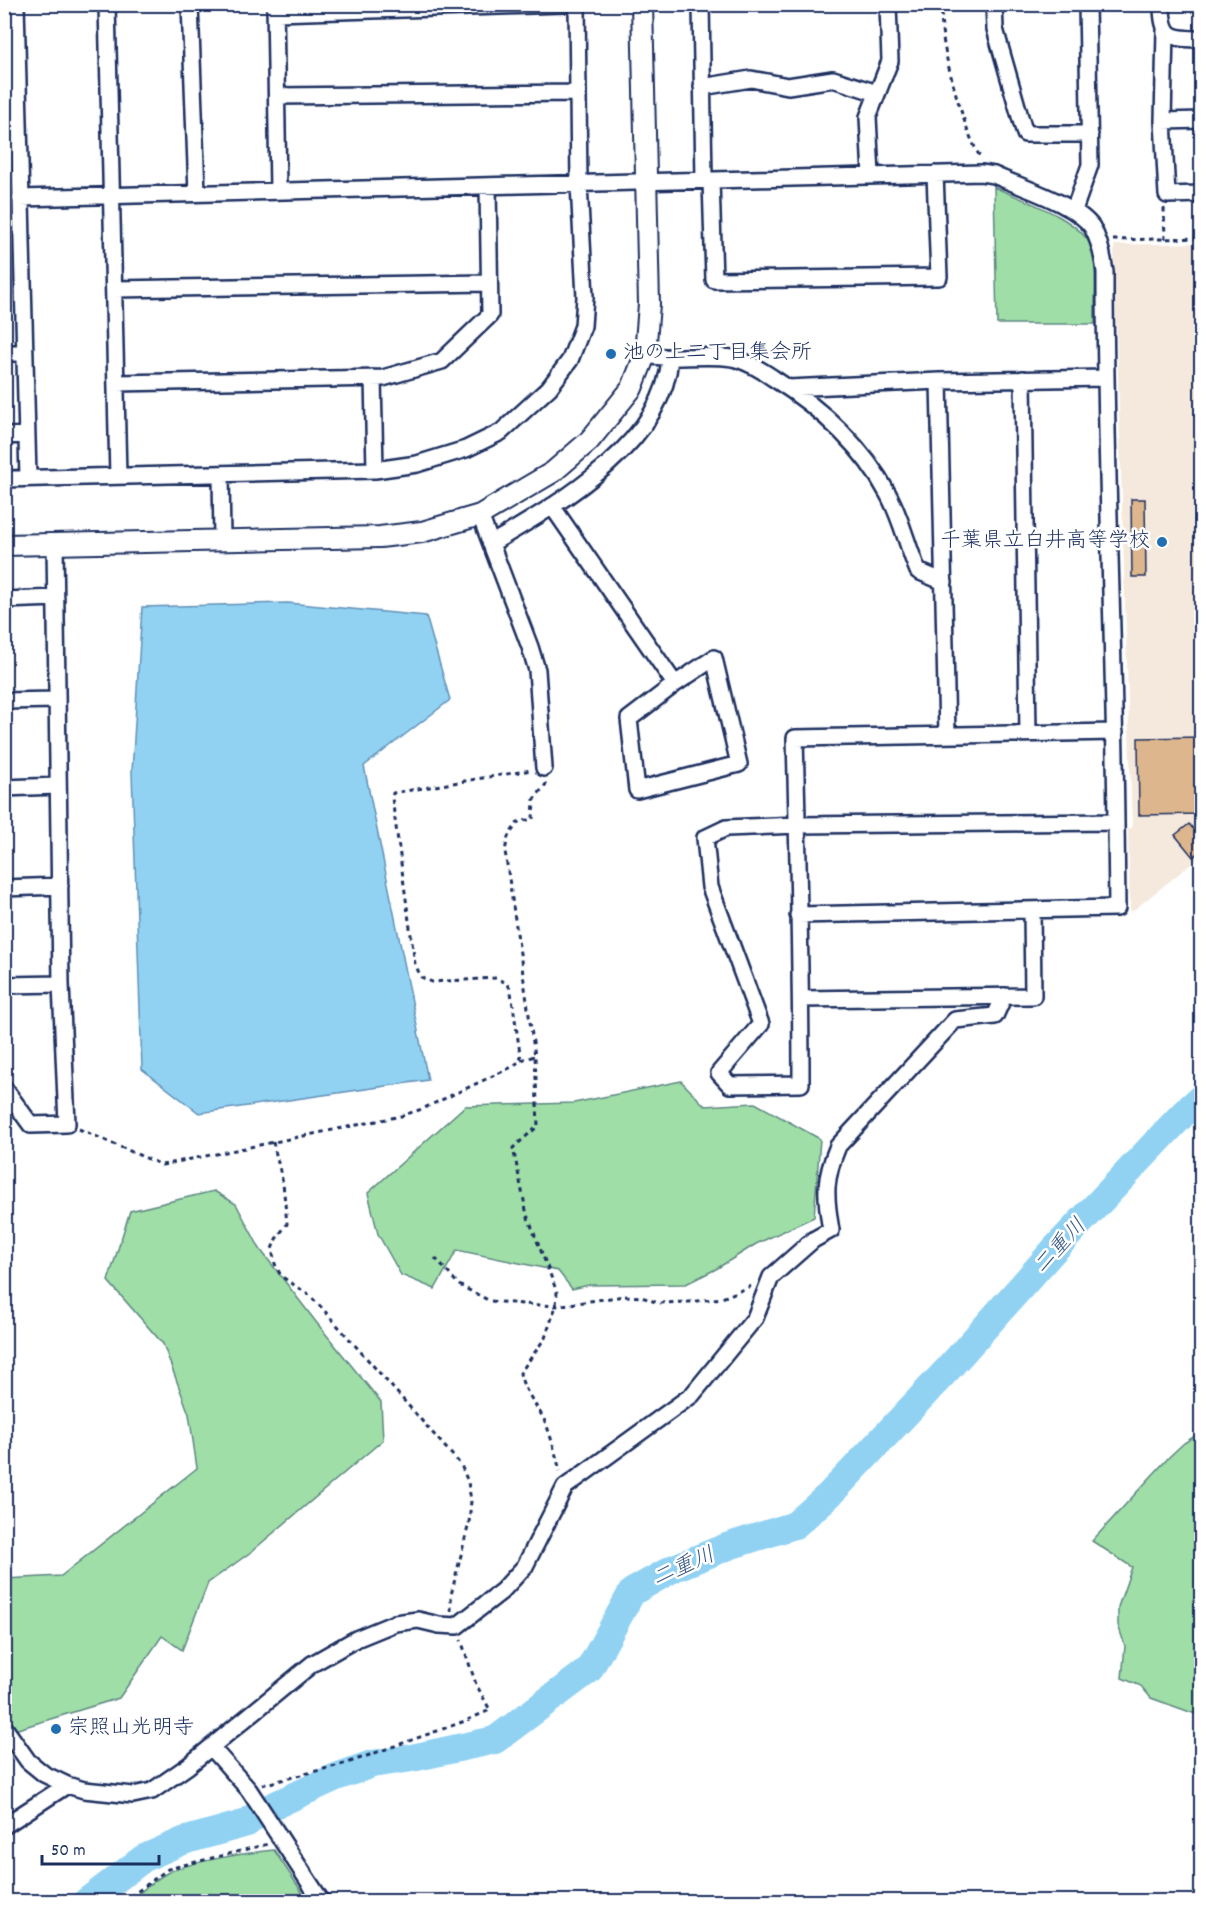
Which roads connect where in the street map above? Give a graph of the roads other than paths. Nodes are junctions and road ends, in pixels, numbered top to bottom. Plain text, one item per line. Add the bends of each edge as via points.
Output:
1 (16, 4) edge
2 (107, 4) edge
3 (190, 4) edge
4 (565, 4) edge
5 (577, 4) edge
6 (642, 4) edge
7 (701, 4) edge
8 (888, 4) edge
9 (994, 4) edge
10 (1087, 4) edge
11 (1162, 4) edge
12 (275, 9) edge
13 (1165, 30) junction
14 (1202, 39) edge
15 (702, 87) junction
16 (578, 93) junction
17 (878, 93) junction
18 (277, 96) junction
19 (1202, 120) edge
20 (1163, 121) junction
21 (1090, 134) junction
22 (935, 174) junction
23 (870, 176) junction
24 (707, 180) junction
25 (646, 182) junction
26 (579, 184) junction
27 (488, 186) junction
28 (278, 191) junction
29 (197, 193) junction
30 (1202, 194) edge
31 (112, 195) junction
32 (20, 198) junction
33 (1074, 210) junction
34 (489, 283) junction
35 (114, 289) junction
36 (4, 353) edge
37 (24, 353) junction
38 (645, 355) junction
39 (670, 358) junction
40 (373, 378) junction
41 (1105, 378) junction
42 (1023, 379) junction
43 (939, 381) junction
44 (116, 383) junction
45 (788, 388) junction
46 (27, 435) junction
47 (4, 436) edge
48 (375, 470) junction
49 (221, 474) junction
50 (118, 476) junction
51 (28, 478) junction
52 (4, 479) edge
53 (552, 506) junction
54 (480, 515) junction
55 (222, 540) junction
56 (492, 543) junction
57 (55, 544) junction
58 (4, 545) edge
59 (944, 582) junction
60 (56, 598) junction
61 (4, 600) edge
62 (675, 684) junction
63 (56, 700) junction
64 (4, 701) edge
65 (1115, 732) junction
66 (1028, 734) junction
67 (947, 735) junction
68 (544, 768) road end
69 (57, 786) junction
70 (4, 788) edge
71 (1116, 822) junction
72 (798, 825) junction
73 (60, 886) junction
74 (4, 888) edge
75 (1032, 910) junction
76 (798, 915) junction
77 (61, 984) junction
78 (4, 985) edge
79 (1004, 996) junction
80 (801, 999) junction
81 (4, 1088) edge
82 (4, 1727) edge
83 (211, 1747) junction
84 (67, 1785) junction
85 (4, 1826) edge
86 (322, 1902) edge

1 - 32 street
2 - 31 street
3 - 29 street
4 - 12 street
5 - 16 street
6 - 25 street
7 - 15 street
8 - 17 street via 890,61
9 - 21 street via 995,29 1025,134
10 - 21 street
11 - 13 street
12 - 18 street
13 - 14 street via 1180,39
13 - 20 street
15 - 17 street via 752,79 788,86 832,79
15 - 24 street
16 - 18 street
16 - 26 street
17 - 23 street via 868,117
18 - 28 street
19 - 20 street
20 - 30 street via 1167,195
21 - 33 street via 1090,165
22 - 23 street
22 - 24 street via 939,277 714,280
22 - 33 street via 994,175
23 - 24 street
24 - 25 street
25 - 26 street
25 - 38 street via 649,304
26 - 27 street
26 - 48 street via 585,297 583,326 570,360 549,388 501,432 466,449 427,461
27 - 28 street
27 - 34 street
28 - 29 street
29 - 31 street
31 - 32 street
31 - 35 street
32 - 37 street
33 - 41 street via 1091,227 1102,255
34 - 35 street
34 - 40 street via 490,315 442,361
35 - 44 street
36 - 37 street
37 - 46 street
38 - 39 street
38 - 54 street via 632,388 589,441 553,472
39 - 45 street via 732,358 751,364
39 - 53 street via 669,374 651,415 626,447
40 - 44 street
40 - 48 street
41 - 42 street
41 - 65 street
42 - 43 street
42 - 66 street
43 - 45 street
43 - 59 street
44 - 50 street
45 - 59 street via 835,425 863,455 888,494 918,571
46 - 47 street
46 - 51 street
48 - 49 street
49 - 50 street
49 - 55 street
50 - 51 street
51 - 52 street
53 - 56 street
53 - 62 street
54 - 55 street via 422,532 380,537
54 - 56 street
55 - 57 street
56 - 68 street via 537,670
57 - 58 street
57 - 60 street
59 - 67 street
60 - 61 street
60 - 63 street
62 - 62 street via 714,658 739,764 637,790 629,719
63 - 64 street
63 - 69 street
65 - 66 street
65 - 71 street
66 - 67 street
67 - 72 street via 795,738
69 - 70 street
69 - 73 street
71 - 72 street
71 - 75 street via 1117,908
72 - 76 street
72 - 80 street via 726,828 705,838 710,887 760,1024 719,1073 730,1085 801,1084
73 - 74 street
73 - 77 street
75 - 76 street
75 - 79 street via 1033,996
76 - 80 street
77 - 78 street
77 - 81 street via 67,1124 31,1125
79 - 80 street
79 - 83 street via 995,1016 955,1020 838,1146 829,1167 826,1198 831,1230 813,1240 771,1277 755,1318 692,1395 565,1487 525,1566 502,1591 457,1626 418,1620 395,1623 356,1639 312,1664
82 - 84 street via 28,1761
83 - 84 street via 152,1791 133,1794
83 - 86 street via 249,1790
84 - 85 street

